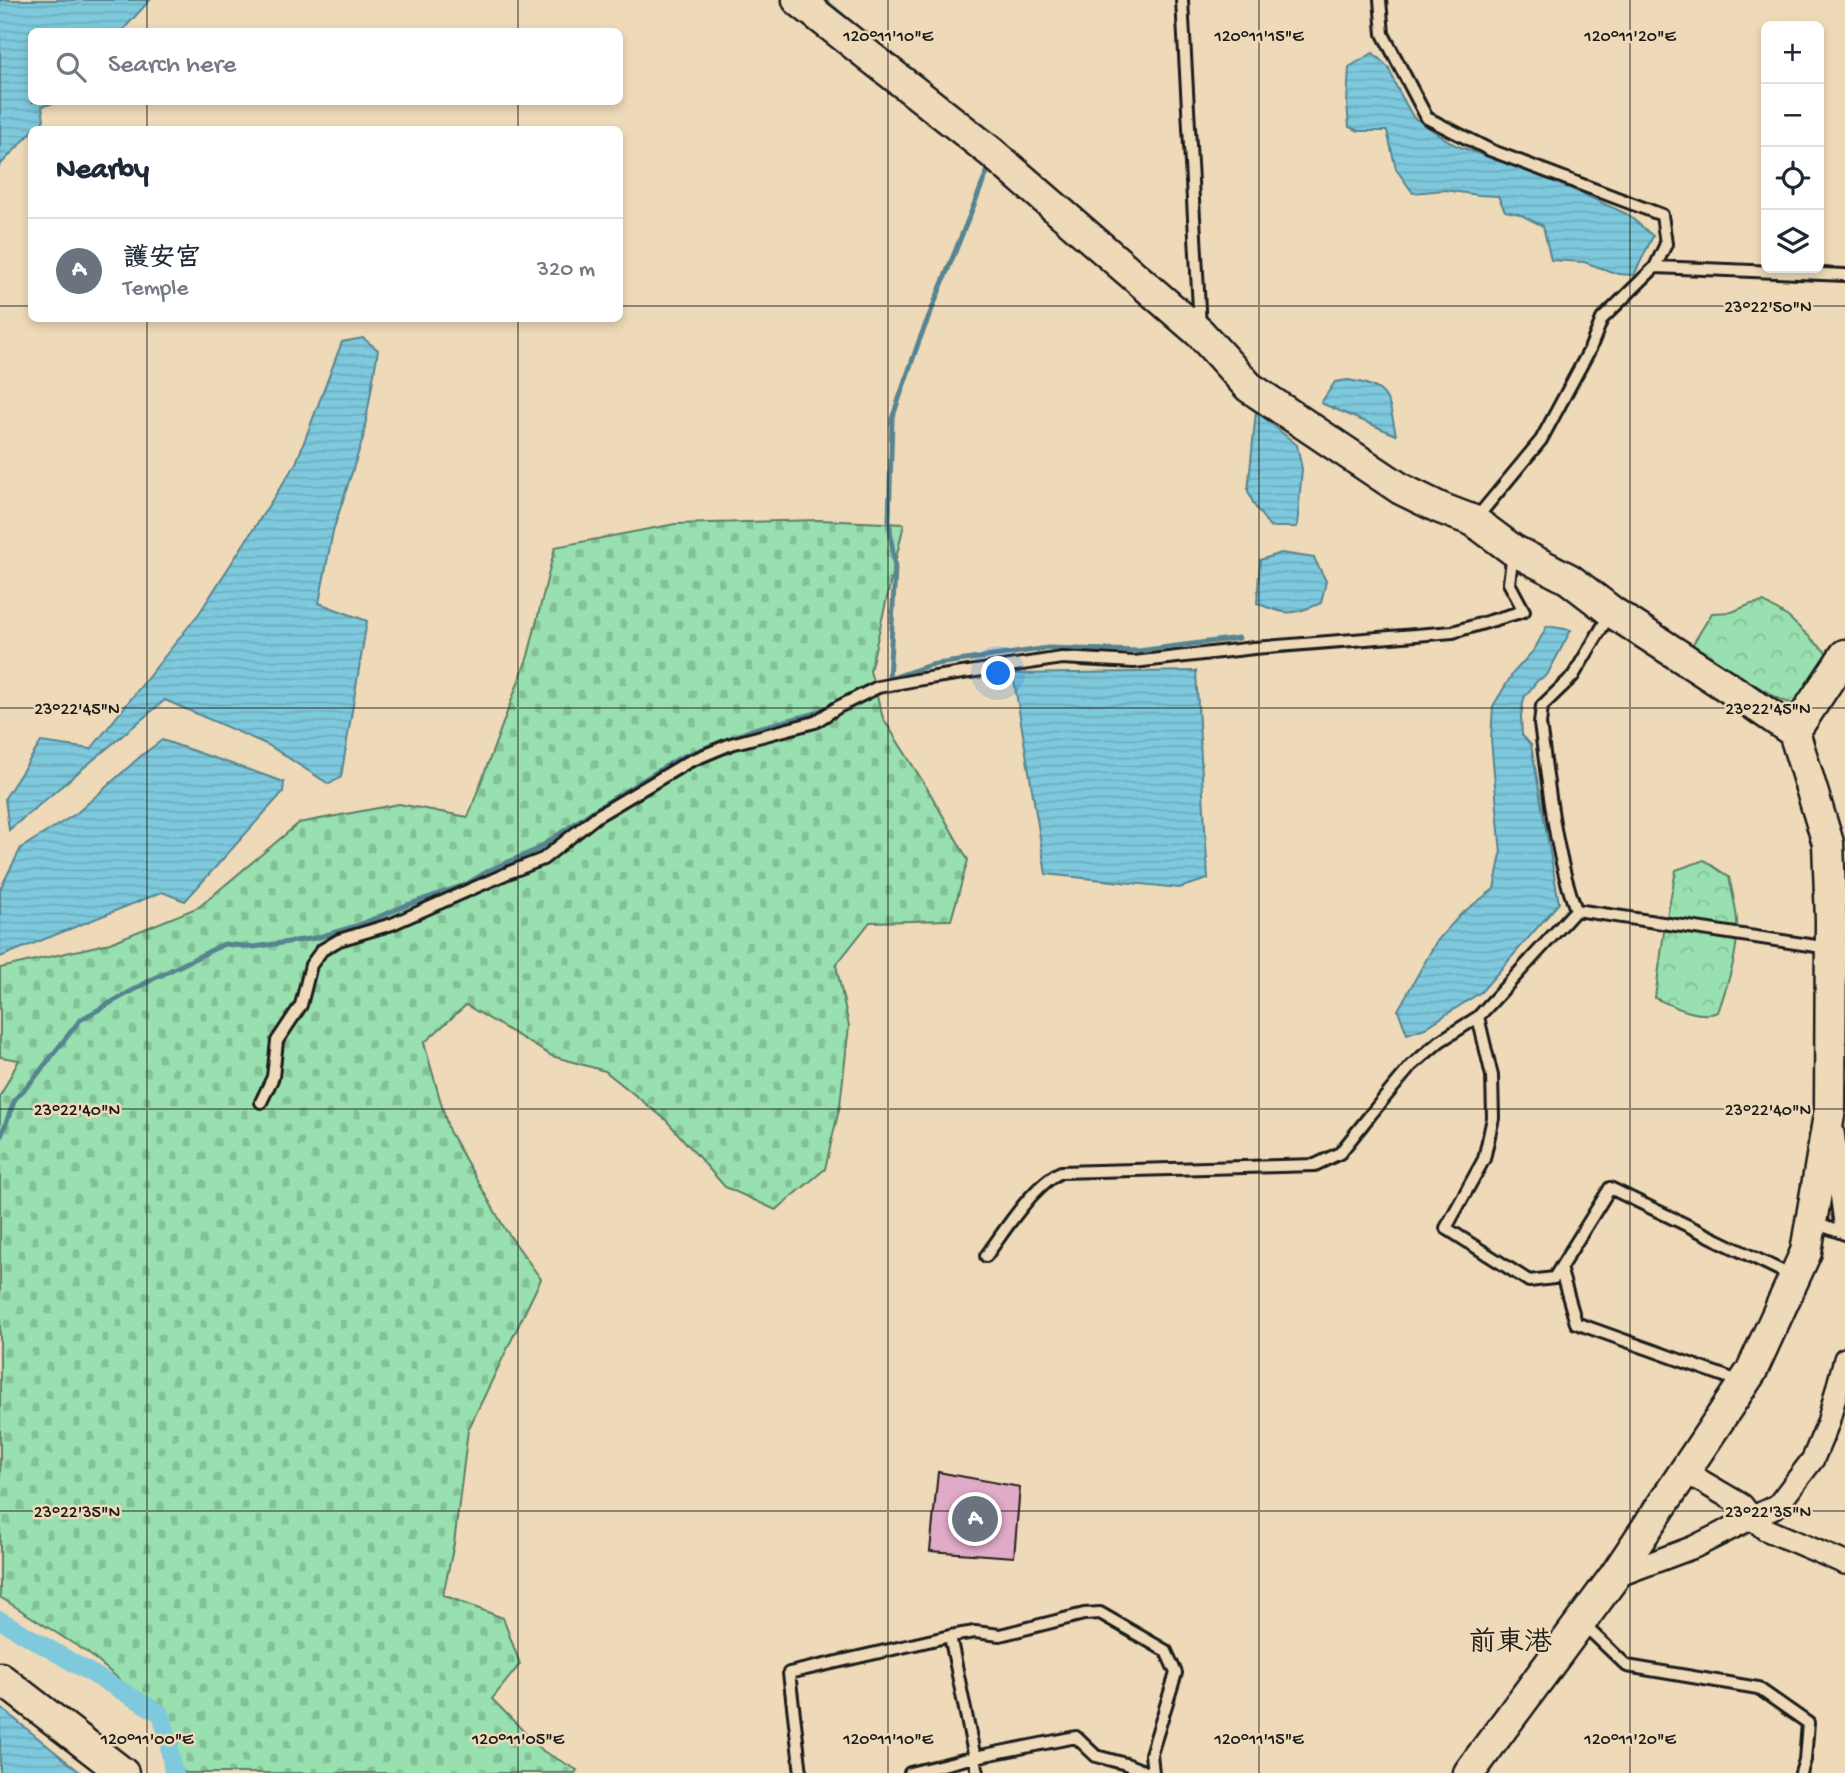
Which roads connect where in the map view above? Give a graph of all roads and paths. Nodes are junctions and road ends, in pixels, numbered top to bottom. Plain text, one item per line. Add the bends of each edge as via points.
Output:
1 (798, 0) edge
2 (1182, 0) edge
3 (1380, 0) edge
4 (1655, 267) junction
5 (1845, 275) edge
6 (1200, 333) junction
7 (1474, 521) junction
8 (1513, 550) junction
9 (1612, 612) junction
10 (1845, 655) edge
11 (1794, 732) junction
12 (1576, 910) junction
13 (1838, 942) edge
14 (1478, 1017) junction
15 (261, 1102) dead end
16 (1830, 1109) junction
17 (1811, 1222) junction
18 (1845, 1223) edge
19 (1845, 1234) edge
20 (986, 1256) dead end
21 (1560, 1268) junction
22 (1794, 1278) junction
23 (1845, 1359) edge
24 (1744, 1383) junction
25 (1685, 1471) junction
26 (1752, 1518) junction
27 (1845, 1563) edge
28 (1614, 1577) junction
29 (1581, 1622) junction
30 (950, 1636) junction
31 (0, 1678) edge
32 (975, 1757) junction
33 (123, 1773) edge
34 (801, 1773) edge
35 (910, 1773) edge
36 (978, 1773) edge
37 (1151, 1773) edge
38 (1469, 1773) edge
39 (1801, 1773) edge

1 - 6 street via 991,152
2 - 6 lane
3 - 4 lane via 1382,34 1427,118 1490,150 1661,215 1666,244
4 - 5 lane
4 - 7 lane via 1602,319 1541,440
6 - 7 street via 1249,387 1401,489
7 - 8 street
8 - 9 street via 1569,579
8 - 15 lane via 1508,583 1524,611 1453,632 1134,662 1062,658 916,680 878,687 815,722 731,744 688,762 597,816 543,859 322,950 310,965 302,1005 277,1041 273,1077
9 - 11 street
9 - 12 lane via 1573,676 1542,706 1539,724 1557,837
10 - 11 street
11 - 13 street via 1833,858
12 - 13 lane
12 - 14 lane
13 - 16 street
14 - 20 lane via 1411,1066 1340,1153 1315,1165 1061,1172 1038,1188
14 - 21 lane via 1492,1076 1493,1118 1484,1159 1446,1228 1529,1281 1554,1278
16 - 17 street
16 - 18 street
17 - 19 lane
17 - 22 street via 1806,1252
21 - 22 lane via 1610,1188
21 - 24 lane via 1576,1323
22 - 24 street
23 - 26 street via 1813,1459 1778,1505
24 - 25 street
25 - 26 street via 1742,1505
25 - 28 street
26 - 27 street via 1765,1529
26 - 28 street
28 - 29 street
29 - 38 street
29 - 39 lane via 1627,1666 1758,1688 1808,1723
30 - 32 lane
30 - 34 lane via 789,1672
30 - 37 lane via 1000,1635 1100,1613 1166,1651 1176,1672 1151,1754
31 - 33 street
32 - 35 lane
32 - 36 lane
32 - 37 lane via 1076,1737 1096,1756

